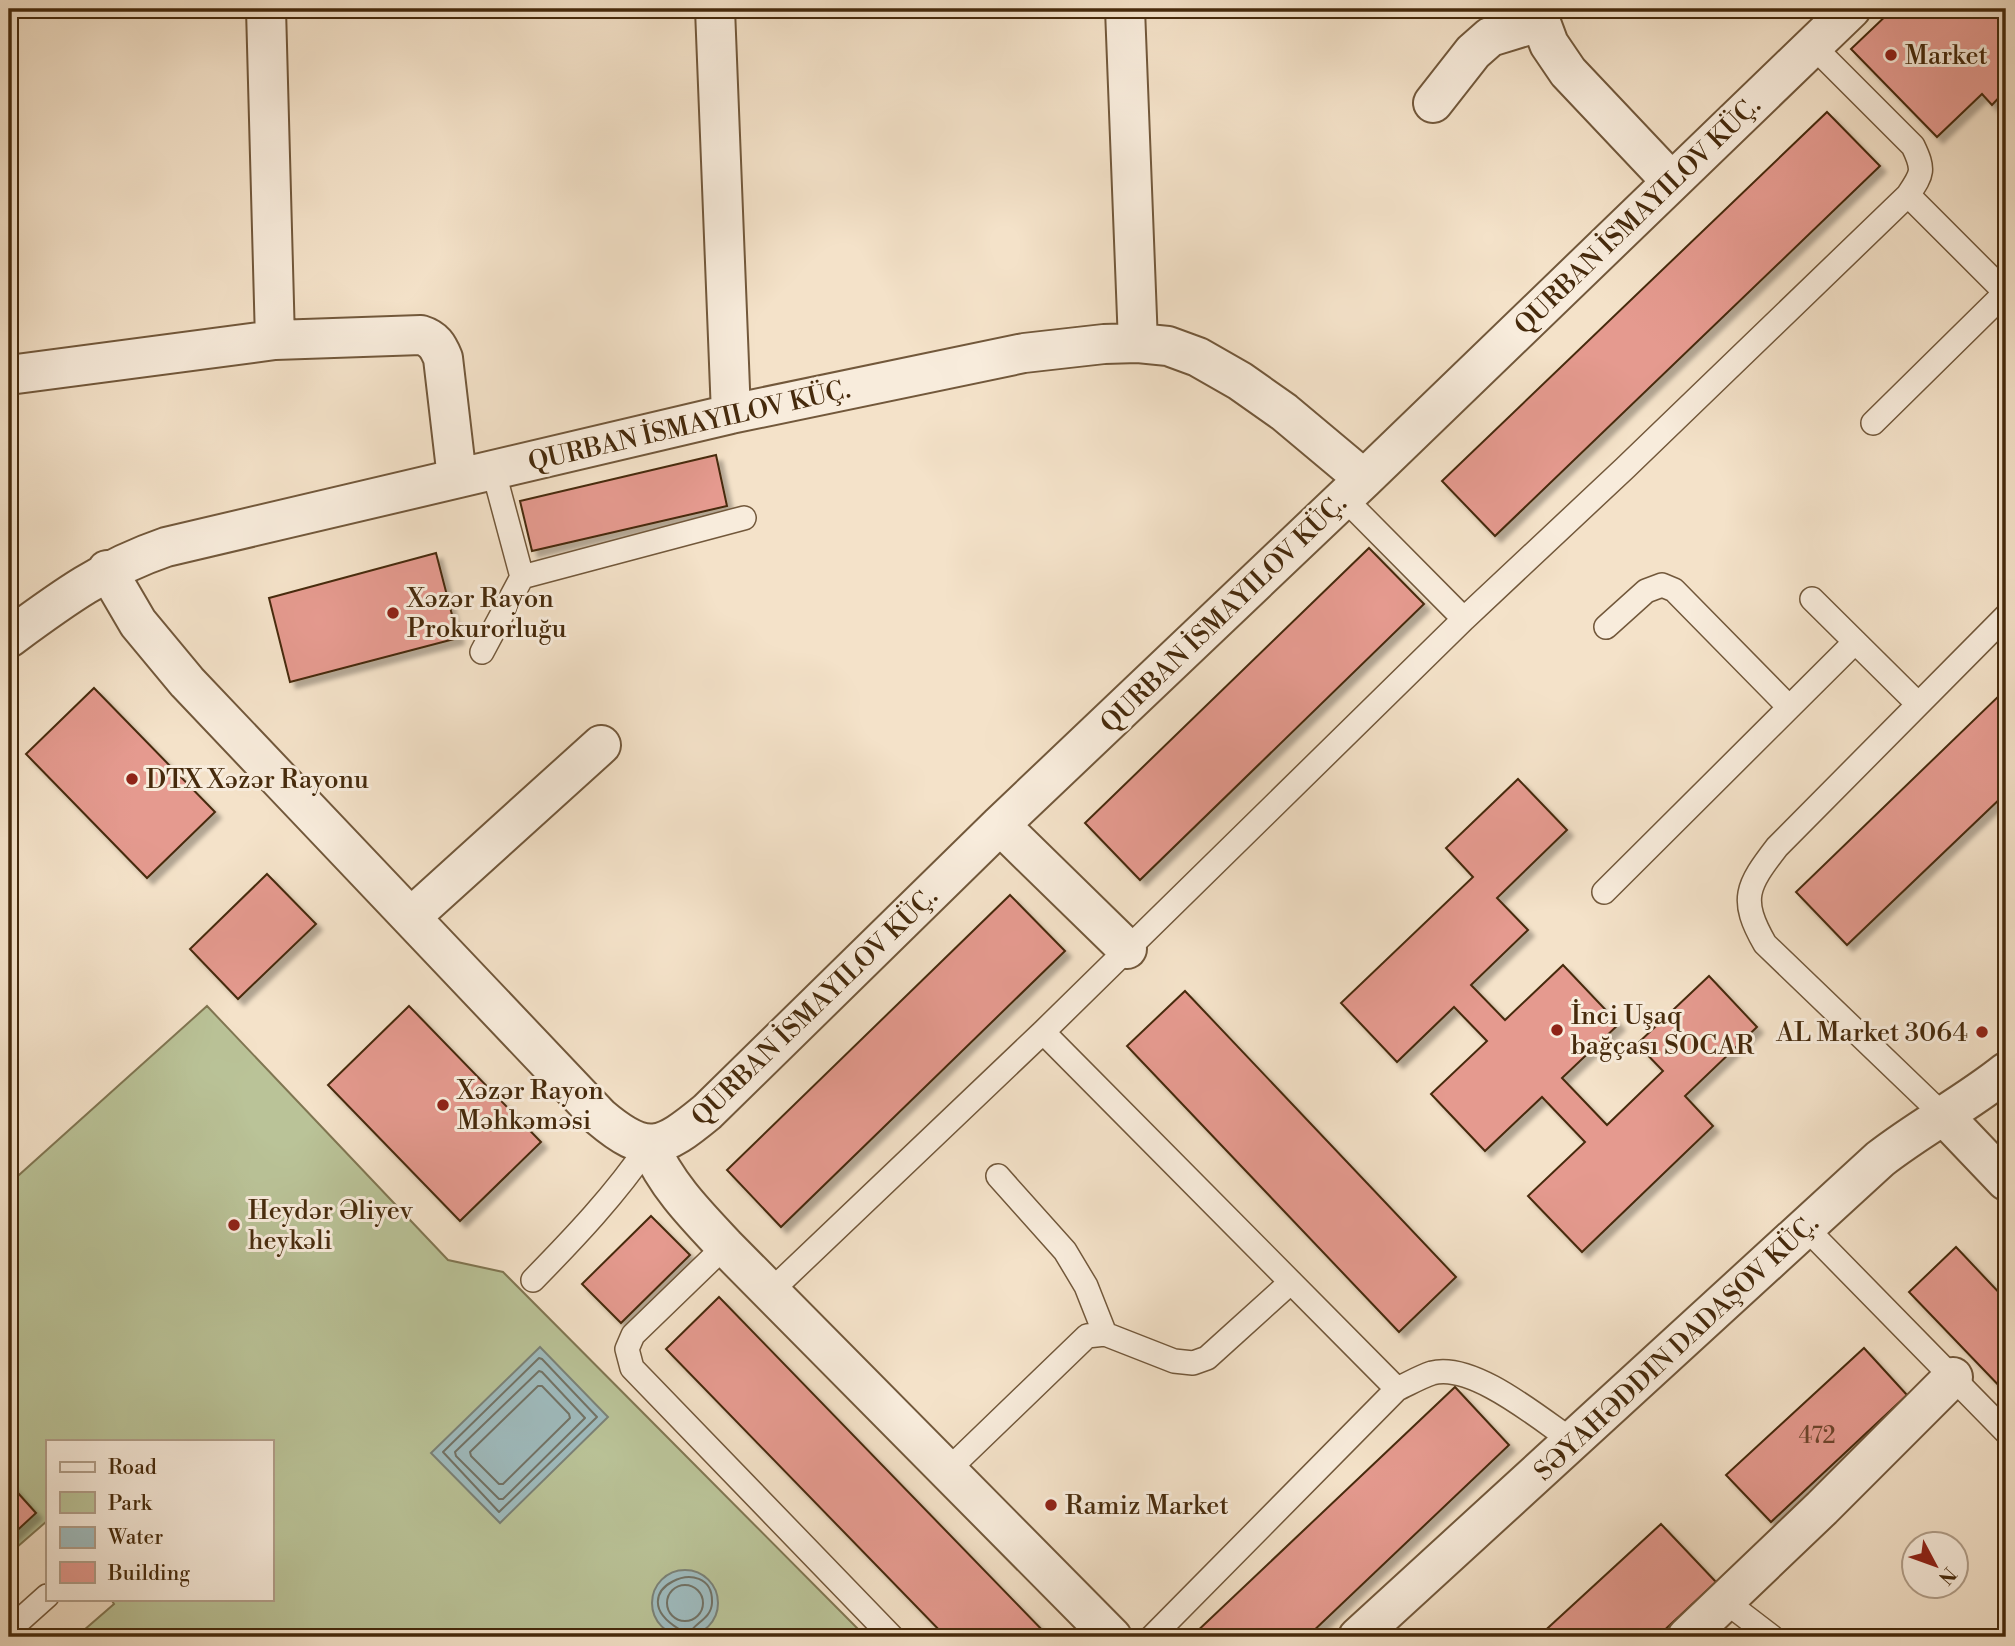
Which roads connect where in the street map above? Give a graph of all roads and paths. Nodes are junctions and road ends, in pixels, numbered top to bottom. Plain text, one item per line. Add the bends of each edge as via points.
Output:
1 (266, 9) edge
2 (715, 9) edge
3 (1125, 9) edge
4 (1851, 9) edge
5 (1538, 15) edge
6 (1813, 46) junction
7 (1433, 103) dead end
8 (1671, 181) junction
9 (1908, 195) junction
10 (2006, 293) edge
11 (275, 340) junction
12 (1138, 343) junction
13 (9, 375) edge
14 (731, 414) junction
15 (1873, 423) dead end
16 (475, 474) junction
17 (1354, 488) junction
18 (744, 519) dead end
19 (107, 570) junction
20 (522, 578) junction
21 (1812, 599) dead end
22 (2006, 616) edge
23 (1464, 620) junction
24 (1606, 627) dead end
25 (9, 638) edge
26 (1854, 643) junction
27 (482, 652) dead end
28 (1918, 704) junction
29 (1789, 707) junction
30 (601, 745) dead end
31 (1000, 825) junction
32 (1604, 892) dead end
33 (411, 917) junction
34 (1127, 949) junction
35 (1042, 1032) junction
36 (2006, 1072) edge
37 (1944, 1116) junction
38 (649, 1145) junction
39 (998, 1176) dead end
40 (2006, 1181) edge
41 (1805, 1227) junction
42 (725, 1246) junction
43 (533, 1280) dead end
44 (1291, 1282) junction
45 (771, 1292) junction
46 (1105, 1334) junction
47 (1953, 1377) junction
48 (1397, 1389) junction
49 (2006, 1432) edge
50 (1574, 1442) junction
51 (947, 1471) junction
52 (46, 1597) edge
53 (1726, 1601) junction
54 (9, 1630) edge
55 (892, 1637) edge
56 (1112, 1637) edge
57 (1152, 1637) edge
58 (1358, 1637) edge
59 (1687, 1637) edge
60 (1772, 1637) edge

1 - 11 street
2 - 14 street
3 - 12 street
4 - 6 street
5 - 7 street via 1490,37
5 - 8 street via 1549,44 1568,72
6 - 8 street
6 - 9 lane via 1913,146 1921,175
8 - 17 street
9 - 10 lane
9 - 23 lane
10 - 15 lane
11 - 13 street
11 - 16 street via 431,338 443,358
12 - 14 street via 1024,353
12 - 17 street via 1168,346 1198,357 1240,381 1284,412
14 - 16 street
16 - 19 street via 166,547
16 - 20 lane
17 - 23 lane
17 - 31 street
18 - 20 lane
19 - 25 street
19 - 33 street via 159,650
20 - 27 lane
21 - 26 lane
22 - 28 lane
23 - 34 lane
24 - 29 lane via 1646,591 1662,585 1674,590
26 - 28 lane
26 - 29 lane
28 - 37 lane via 1777,847 1756,874 1748,898 1753,923 1765,944
29 - 32 lane
30 - 33 street
31 - 34 street
31 - 38 street via 707,1112 666,1141
33 - 38 street via 600,1117 632,1141
34 - 35 lane
35 - 44 lane
35 - 45 lane
36 - 37 street, SƏYAHƏDDIN DADAŞOV KÜÇ.
37 - 40 street
37 - 41 street, SƏYAHƏDDIN DADAŞOV KÜÇ. via 1905,1139
38 - 42 street via 675,1192
38 - 43 lane via 597,1214
39 - 46 lane via 1065,1251 1086,1286
41 - 47 lane
41 - 50 street, SƏYAHƏDDIN DADAŞOV KÜÇ.
42 - 45 street
42 - 55 lane via 633,1335 627,1349 632,1368
44 - 46 lane via 1207,1358 1193,1363 1174,1361
44 - 48 lane
45 - 51 street
46 - 51 lane via 1087,1336
47 - 49 lane
47 - 53 street
48 - 50 lane via 1433,1373 1458,1372 1481,1379
48 - 57 lane
50 - 58 street, SƏYAHƏDDIN DADAŞOV KÜÇ.
51 - 56 street
52 - 54 lane
53 - 59 street
53 - 60 lane

